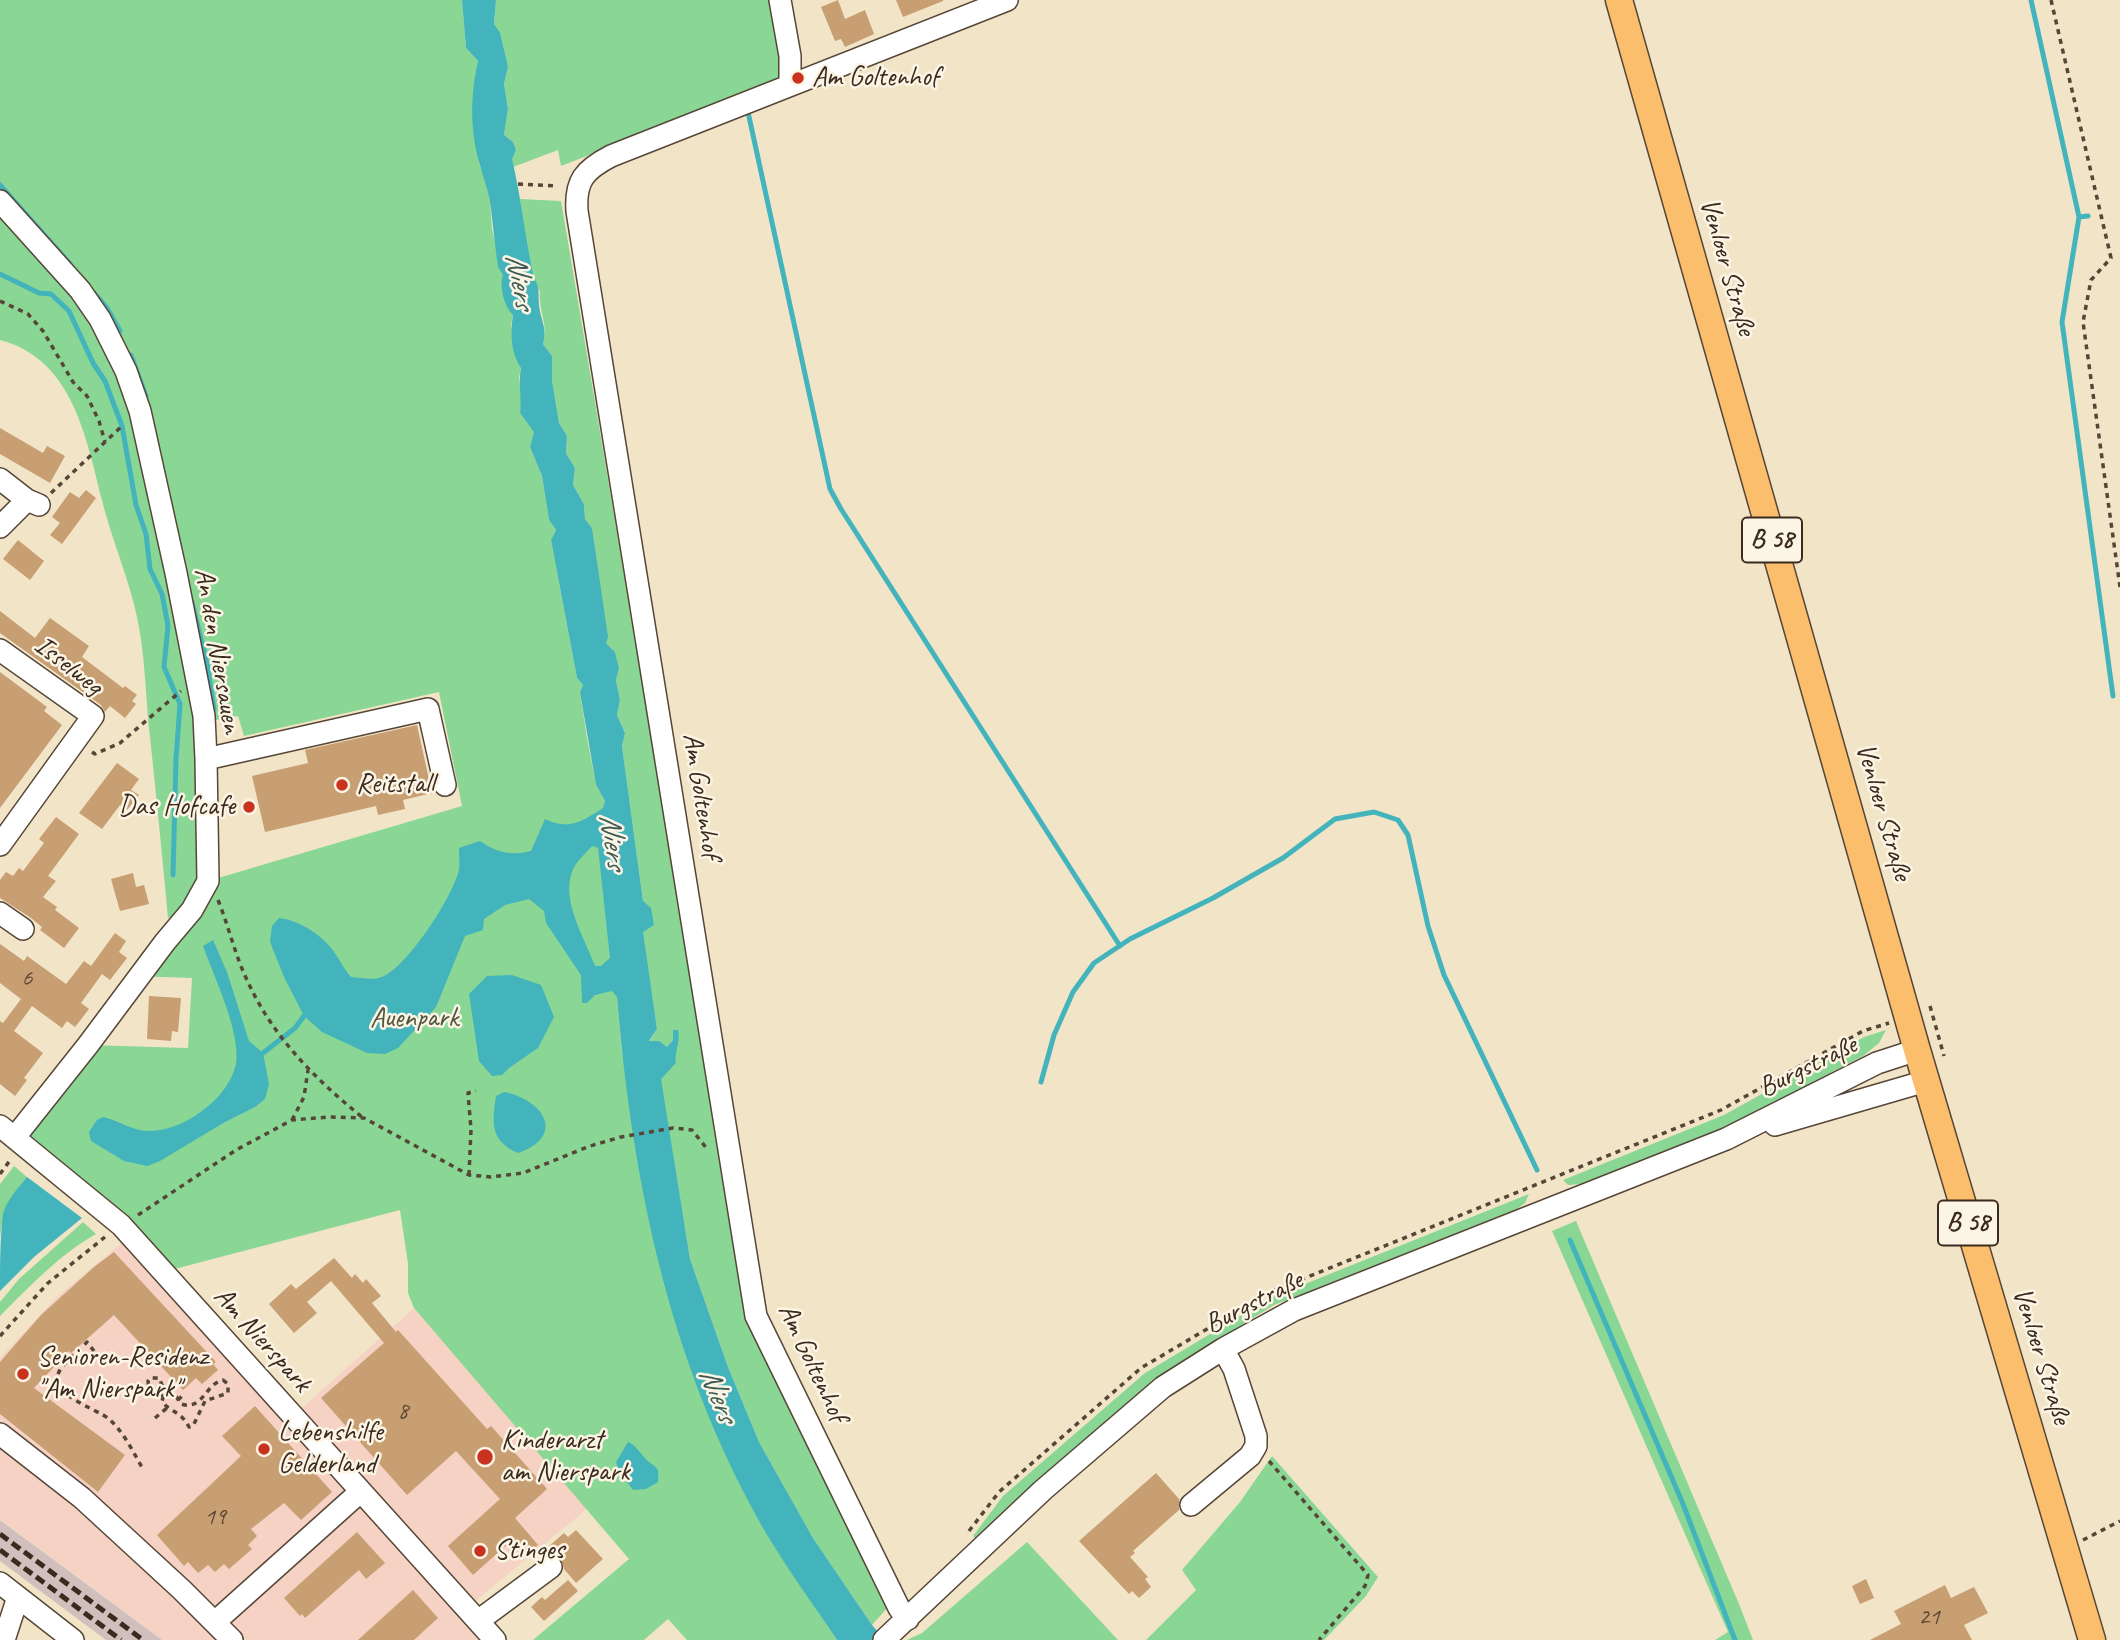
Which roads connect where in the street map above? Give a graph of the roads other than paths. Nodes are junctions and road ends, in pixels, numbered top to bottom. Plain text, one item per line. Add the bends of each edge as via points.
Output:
1 (780, 0) edge
2 (1007, 0) edge
3 (1619, 0) edge
4 (790, 85) junction
5 (0, 201) edge
6 (0, 479) edge
7 (0, 527) edge
8 (0, 650) edge
9 (206, 759) junction
10 (445, 785) dead end
11 (3, 834) edge
12 (0, 913) edge
13 (23, 929) dead end
14 (1917, 1050) junction
15 (1926, 1081) junction
16 (8, 1131) edge
17 (1726, 1139) junction
18 (1223, 1349) junction
19 (0, 1434) edge
20 (360, 1492) junction
21 (1191, 1505) dead end
22 (551, 1567) dead end
23 (0, 1583) edge
24 (18, 1597) junction
25 (478, 1621) junction
26 (215, 1622) junction
27 (896, 1630) edge
28 (4, 1640) edge
29 (73, 1640) edge
30 (232, 1640) edge
31 (495, 1640) edge
32 (2092, 1640) edge

1 - 4 street
2 - 4 street
3 - 14 main road, Venloer Straße / B 58
4 - 27 street, Am Goltenhof via 611,156 589,169 578,187 577,211 756,1315 899,1608
5 - 9 street, An den Niersauen via 80,290 126,371 176,573 204,716
6 - 7 street via 33,503
8 - 11 street, Isselweg via 93,716
9 - 10 street via 428,709
9 - 16 street, An den Niersauen via 208,881 192,911 88,1045
12 - 13 street
14 - 15 main road, Venloer Straße / B 58
14 - 17 street, Burgstraße via 1877,1063
15 - 17 street, Burgstraße
15 - 32 main road, Venloer Straße / B 58
16 - 20 street, Am Nierspark via 121,1225
17 - 18 street, Burgstraße via 1294,1310
18 - 21 street via 1234,1370 1256,1446
18 - 27 street, Burgstraße via 1163,1387 1044,1490
19 - 26 street via 82,1498
20 - 25 street, Am Nierspark
20 - 26 street
22 - 25 street
23 - 24 street
24 - 28 street
24 - 29 street
25 - 31 street, Am Nierspark
26 - 30 street

